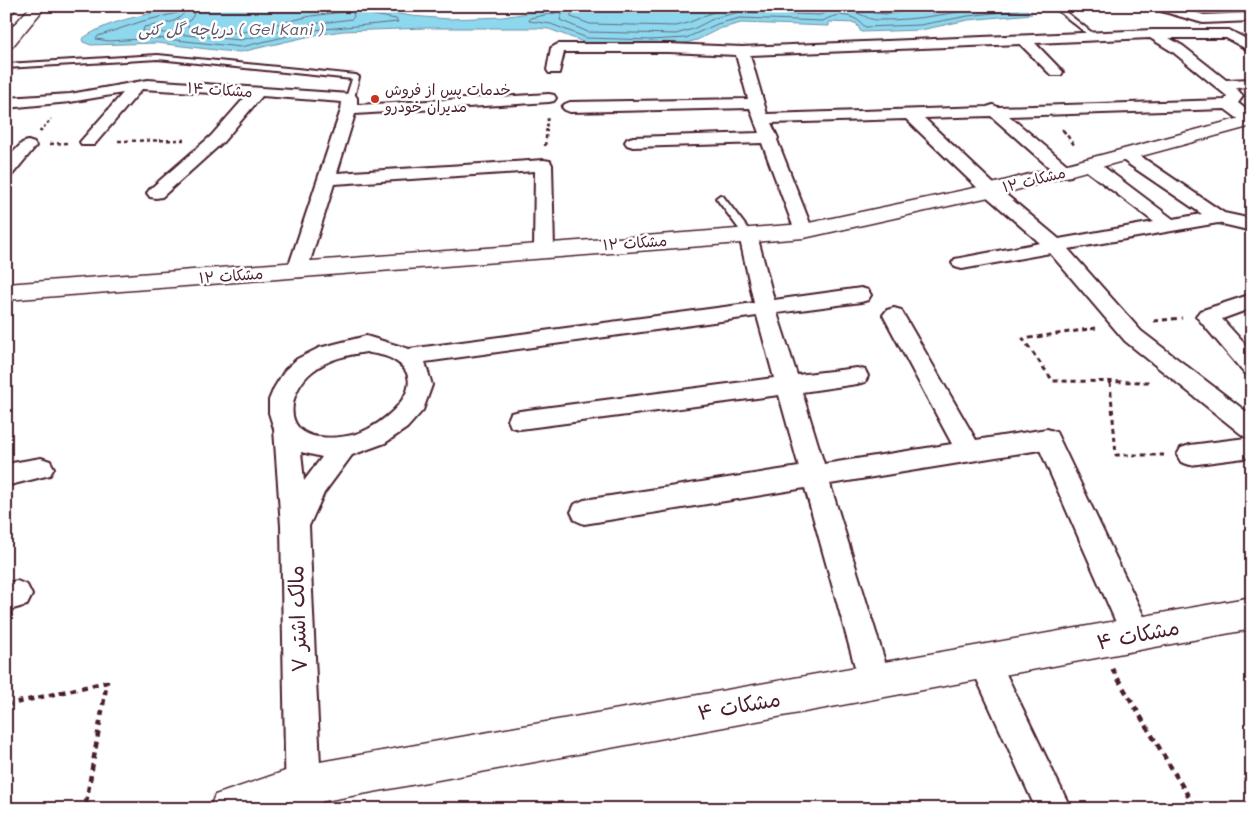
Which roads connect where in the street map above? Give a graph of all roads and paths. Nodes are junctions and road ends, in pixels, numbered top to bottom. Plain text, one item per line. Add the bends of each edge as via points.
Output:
1 (11, 6) edge
2 (40, 6) edge
3 (1158, 6) edge
4 (1058, 8) dead end
5 (6, 11) edge
6 (1252, 17) edge
7 (1203, 19) junction
8 (1153, 34) junction
9 (1229, 34) junction
10 (1252, 35) edge
11 (1093, 36) junction
12 (1022, 40) junction
13 (6, 44) edge
14 (1252, 48) edge
15 (742, 51) junction
16 (6, 66) edge
17 (554, 70) dead end
18 (1056, 72) dead end
19 (1252, 83) edge
20 (1224, 85) junction
21 (137, 86) junction
22 (258, 92) junction
23 (70, 98) junction
24 (549, 98) joint
25 (6, 103) edge
26 (757, 103) junction
27 (350, 104) junction
28 (1229, 104) junction
29 (570, 106) dead end
30 (1047, 109) junction
31 (993, 110) junction
32 (909, 113) junction
33 (762, 119) junction
34 (1251, 120) edge
35 (770, 138) junction
36 (88, 142) dead end
37 (633, 142) dead end
38 (28, 146) joint
39 (1127, 155) junction
40 (544, 165) junction
41 (1090, 165) junction
42 (6, 171) edge
43 (1065, 172) junction
44 (328, 178) junction
45 (991, 191) junction
46 (156, 193) dead end
47 (720, 198) dead end
48 (1218, 218) junction
49 (1169, 225) junction
50 (1252, 225) edge
51 (804, 231) junction
52 (748, 235) junction
53 (1054, 246) junction
54 (544, 250) junction
55 (962, 263) dead end
56 (297, 271) junction
57 (6, 292) edge
58 (861, 295) dead end
59 (1252, 301) edge
60 (765, 307) junction
61 (894, 315) dead end
62 (1207, 316) junction
63 (1122, 324) junction
64 (407, 357) junction
65 (1252, 367) edge
66 (857, 376) dead end
67 (1110, 382) junction
68 (1192, 382) junction
69 (788, 385) junction
70 (520, 420) dead end
71 (286, 429) junction
72 (1252, 430) edge
73 (344, 447) junction
74 (1252, 447) edge
75 (969, 452) junction
76 (1190, 455) joint
77 (41, 468) dead end
78 (6, 475) edge
79 (815, 476) junction
80 (584, 512) dead end
81 (295, 526) junction
82 (1252, 613) edge
83 (1137, 635) junction
84 (1096, 642) junction
85 (984, 662) junction
86 (875, 681) junction
87 (6, 705) edge
88 (304, 797) edge
89 (85, 809) edge
90 (229, 809) edge
91 (1054, 809) edge
92 (1196, 809) edge

1 - 5 street
2 - 13 street
3 - 7 street
4 - 11 lane
6 - 7 street
7 - 9 street
8 - 9 street
8 - 11 street
8 - 20 street
9 - 10 street
9 - 14 street
11 - 12 street
12 - 15 street
12 - 18 street
15 - 17 street via 558,48
15 - 26 street
16 - 27 lane via 158,56 356,77
19 - 20 street
20 - 28 street via 1236,96
21 - 22 street, مشکات ۱۴ via 148,84
21 - 23 street, مشکات ۱۴
21 - 36 street
22 - 27 street, مشکات ۱۴
22 - 46 street via 217,139
23 - 25 street, مشکات ۱۴
23 - 38 path
24 - 27 street, مشکات ۱۴
24 - 40 path
26 - 29 street
26 - 33 street
27 - 44 street
28 - 30 street
28 - 34 street
30 - 31 street
30 - 41 path
31 - 32 street
31 - 43 street
32 - 33 street
32 - 45 street
33 - 35 street
34 - 39 street, مشکات ۱۲
35 - 37 street
35 - 51 street
38 - 42 street
39 - 41 street, مشکات ۱۲
39 - 48 street
40 - 44 street
40 - 54 street
41 - 43 street, مشکات ۱۲
41 - 49 street
43 - 45 street, مشکات ۱۲
44 - 56 street
45 - 51 street, مشکات ۱۲
45 - 53 street
47 - 52 lane
48 - 49 street
48 - 50 street
49 - 53 street
51 - 52 street, مشکات ۱۲
52 - 54 street, مشکات ۱۲
52 - 60 street
53 - 55 street
53 - 63 street
54 - 56 street, مشکات ۱۲
56 - 57 street, مشکات ۱۲
58 - 60 street
59 - 62 street
60 - 64 street
60 - 69 street
61 - 75 street
62 - 63 path
62 - 65 street
63 - 67 path via 1023,339 1053,381
63 - 68 street
64 - 71 street via 386,346 366,344 323,354 304,366 289,381 280,397 279,414
64 - 73 street via 415,365 421,380 419,396 409,414 369,441
66 - 69 street
67 - 68 path
67 - 76 path via 1116,455
68 - 72 street
69 - 70 street
69 - 79 street
71 - 73 street via 299,441 319,447
71 - 81 street, مالک اشتر ۷
73 - 81 street via 314,486
74 - 76 street
75 - 79 street
75 - 83 street via 1047,439
77 - 78 street
79 - 80 street
79 - 86 street
81 - 88 street, مالک اشتر ۷
82 - 83 street, مشکات ۴
83 - 84 street, مشکات ۴
84 - 85 street, مشکات ۴
84 - 92 path
85 - 86 street, مشکات ۴
85 - 91 street
86 - 88 street, مشکات ۴
87 - 89 path via 107,682
88 - 90 street, مشکات ۴

